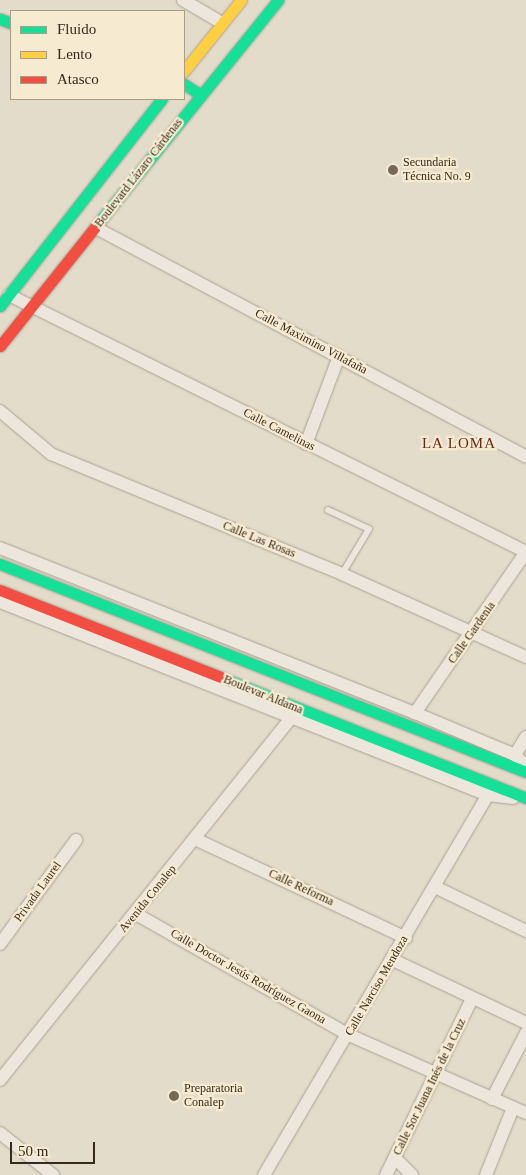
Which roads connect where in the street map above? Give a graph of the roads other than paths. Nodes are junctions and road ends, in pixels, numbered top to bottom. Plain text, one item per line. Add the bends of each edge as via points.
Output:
1 (183, 0) edge
2 (241, 0) edge
3 (278, 0) edge
4 (222, 23) junction
5 (185, 70) edge
6 (185, 85) edge
7 (201, 95) junction
8 (161, 100) edge
9 (96, 228) junction
10 (9, 295) junction
11 (33, 305) junction
12 (0, 306) edge
13 (0, 346) edge
14 (339, 356) junction
15 (0, 412) edge
16 (306, 444) junction
17 (526, 457) edge
18 (328, 510) dead end
19 (0, 548) edge
20 (526, 552) edge
21 (0, 564) edge
22 (342, 574) junction
23 (0, 590) edge
24 (0, 602) edge
25 (475, 631) junction
26 (526, 657) edge
27 (415, 713) junction
28 (293, 716) junction
29 (526, 737) edge
30 (514, 755) junction
31 (526, 766) edge
32 (526, 772) edge
33 (488, 795) junction
34 (526, 799) edge
35 (196, 839) junction
36 (76, 840) dead end
37 (434, 887) junction
38 (136, 914) junction
39 (526, 931) edge
40 (406, 938) junction
41 (0, 944) edge
42 (393, 960) junction
43 (472, 999) junction
44 (526, 1023) edge
45 (526, 1033) edge
46 (349, 1034) junction
47 (437, 1075) junction
48 (0, 1080) edge
49 (492, 1099) junction
50 (513, 1108) junction
51 (526, 1114) edge
52 (0, 1133) edge
53 (395, 1158) junction
54 (53, 1175) edge
55 (264, 1175) edge
56 (386, 1175) edge
57 (412, 1175) edge
58 (486, 1175) edge

1 - 4 street
2 - 4 street
3 - 7 street, Boulevard Lázaro Cárdenas
4 - 5 street
6 - 7 street
7 - 9 street, Boulevard Lázaro Cárdenas
8 - 10 street
9 - 11 street, Boulevard Lázaro Cárdenas
9 - 14 street, Calle Maximino Villafaña
10 - 11 street, Calle Camelinas
10 - 12 street
11 - 13 street, Boulevard Lázaro Cárdenas
11 - 16 street, Calle Camelinas
14 - 16 street
14 - 17 street, Calle Maximino Villafaña
15 - 22 street, Calle Las Rosas via 52,454
16 - 20 street, Calle Camelinas
18 - 22 lane via 369,529
19 - 27 street
20 - 25 street, Calle Gardenia
21 - 32 street, Boulevar Aldama
22 - 25 street, Calle Las Rosas
23 - 34 street, Boulevar Aldama
24 - 28 street, Boulevar Aldama
25 - 26 street, Calle Las Rosas
25 - 27 street, Calle Gardenia
27 - 30 street
28 - 33 street, Boulevar Aldama
28 - 35 street, Avenida Conalep
29 - 30 street
30 - 31 street
33 - 34 street, Boulevar Aldama
33 - 37 street, Calle Narciso Mendoza
35 - 38 street, Avenida Conalep
35 - 40 street, Calle Reforma
36 - 41 street, Privada Laurel
37 - 39 street
37 - 40 street, Calle Narciso Mendoza
38 - 46 street, Calle Doctor Jesús Rodríguez Gaona
38 - 48 street, Avenida Conalep
40 - 42 street, Calle Narciso Mendoza
42 - 43 street
42 - 46 street, Calle Narciso Mendoza
43 - 44 street
43 - 47 street, Calle Sor Juana Inés de la Cruz
45 - 49 street
46 - 47 street, Calle Doctor Jesús Rodríguez Gaona
46 - 55 street, Calle Narciso Mendoza
47 - 49 street, Calle Doctor Jesús Rodríguez Gaona
47 - 53 street, Calle Sor Juana Inés de la Cruz
49 - 50 street, Calle Doctor Jesús Rodríguez Gaona
50 - 51 street, Calle Doctor Jesús Rodríguez Gaona
50 - 58 street
52 - 54 street
53 - 56 street, Calle Sor Juana Inés de la Cruz
53 - 57 street

